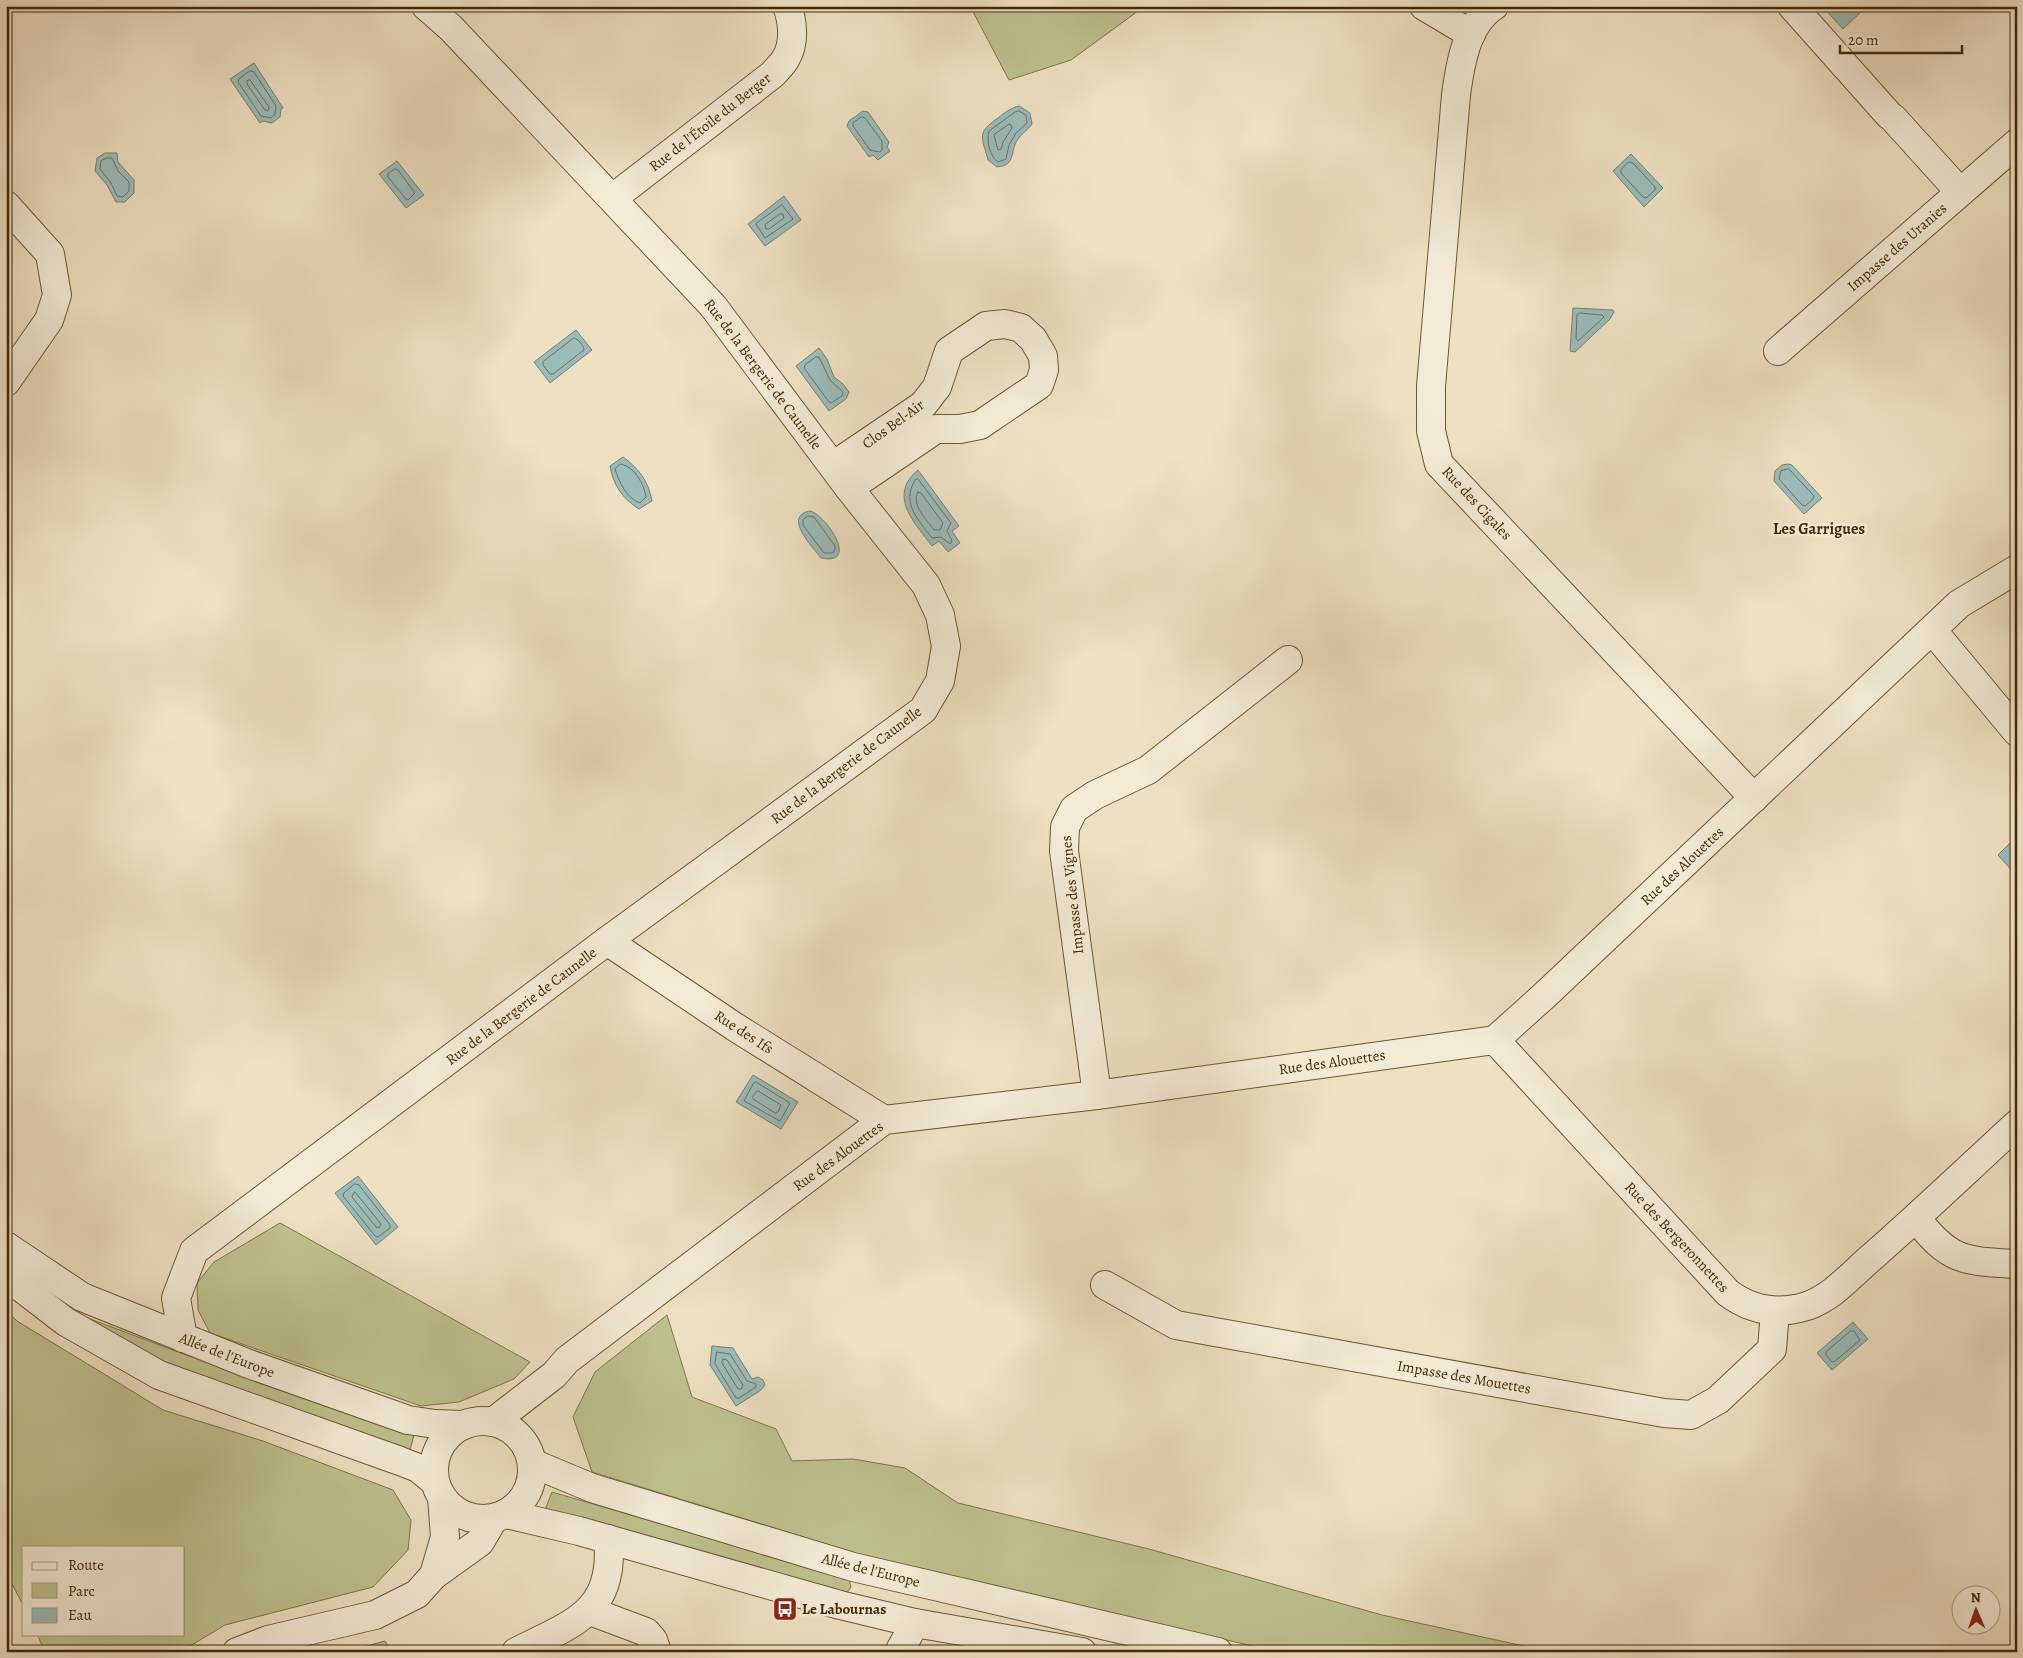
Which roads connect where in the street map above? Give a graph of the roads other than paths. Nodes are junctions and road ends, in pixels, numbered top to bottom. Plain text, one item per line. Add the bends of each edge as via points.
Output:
1 (426, 6) edge
2 (787, 6) edge
3 (1424, 6) edge
4 (1494, 6) edge
5 (1792, 6) edge
6 (1471, 34) junction
7 (2017, 143) edge
8 (1960, 192) junction
9 (613, 198) junction
10 (6, 205) edge
11 (1778, 351) dead end
12 (6, 382) edge
13 (833, 466) junction
14 (850, 488) junction
15 (2017, 569) edge
16 (1932, 631) junction
17 (1288, 660) dead end
18 (2017, 732) edge
19 (1754, 798) junction
20 (606, 942) junction
21 (1495, 1040) junction
22 (1097, 1095) junction
23 (884, 1120) junction
24 (2017, 1124) edge
25 (1916, 1218) junction
26 (6, 1246) edge
27 (2017, 1264) edge
28 (6, 1276) edge
29 (1105, 1285) dead end
30 (1775, 1311) junction
31 (182, 1338) junction
32 (554, 1375) junction
33 (493, 1422) junction
34 (464, 1425) junction
35 (519, 1436) junction
36 (532, 1463) junction
37 (439, 1490) junction
38 (500, 1516) junction
39 (608, 1539) junction
40 (434, 1575) junction
41 (590, 1611) junction
42 (915, 1623) junction
43 (238, 1652) edge
44 (516, 1652) edge
45 (657, 1652) edge
46 (899, 1652) edge
47 (1082, 1652) edge
48 (1218, 1652) edge

1 - 9 street, Rue de la Bergerie de Caunelle via 452,28
2 - 9 street, Rue de l'Étoile du Berger via 793,35 786,58 773,74
3 - 6 street
4 - 6 street, Rue des Cigales
5 - 8 street
6 - 19 street, Rue des Cigales via 1460,60 1456,95 1431,386 1431,431 1439,464
7 - 8 street, Impasse des Uranies
8 - 11 street, Impasse des Uranies
9 - 13 street, Rue de la Bergerie de Caunelle via 714,306
10 - 12 street via 50,254 57,295 49,320
13 - 14 street, Rue de la Bergerie de Caunelle
13 - 14 street, Clos Bel-Air via 923,405 938,387 949,351 986,326 1005,324 1022,328 1033,339 1043,356 1044,370 1039,385 980,424 960,429 936,429
14 - 20 street, Rue de la Bergerie de Caunelle via 926,585 940,615 946,646 940,681 923,710
15 - 16 street, Rue des Alouettes via 1959,604
16 - 18 street
16 - 19 street, Rue des Alouettes
17 - 22 street, Impasse des Vignes via 1148,770 1095,795 1074,809 1065,827 1064,851
19 - 21 street, Rue des Alouettes
20 - 23 street, Rue des Ifs
20 - 31 street, Rue de la Bergerie de Caunelle via 194,1251 176,1298
21 - 22 street, Rue des Alouettes
21 - 30 street, Rue des Bergeronnettes via 1728,1292 1742,1303
22 - 23 street, Rue des Alouettes
23 - 32 street, Rue des Alouettes via 567,1360
24 - 25 street, Rue des Bergeronnettes
25 - 27 street via 1949,1253 1974,1262
25 - 30 street, Rue des Bergeronnettes via 1822,1299 1791,1310
26 - 31 street, Allée de l'Europe via 82,1297
28 - 37 street via 66,1322 159,1375 418,1468
29 - 30 street, Impasse des Mouettes via 1176,1325 1664,1413 1691,1415 1718,1400 1772,1349
31 - 34 street, Allée de l'Europe via 408,1420
32 - 33 street, Rue des Alouettes
32 - 35 street, Rue des Alouettes
33 - 34 street via 478,1421
33 - 35 street
34 - 37 street via 449,1434 439,1448 434,1465
35 - 36 street
36 - 38 street via 532,1479 527,1492 518,1505
36 - 48 street, Allée de l'Europe via 592,1488 852,1567
37 - 38 street via 452,1508 465,1516 479,1519
37 - 40 street via 445,1537
38 - 39 street
38 - 40 street via 480,1542
39 - 41 street via 608,1574
39 - 42 street
40 - 43 street via 416,1594 375,1615 268,1640
41 - 44 street
41 - 45 street via 646,1632
42 - 46 street
42 - 47 street

